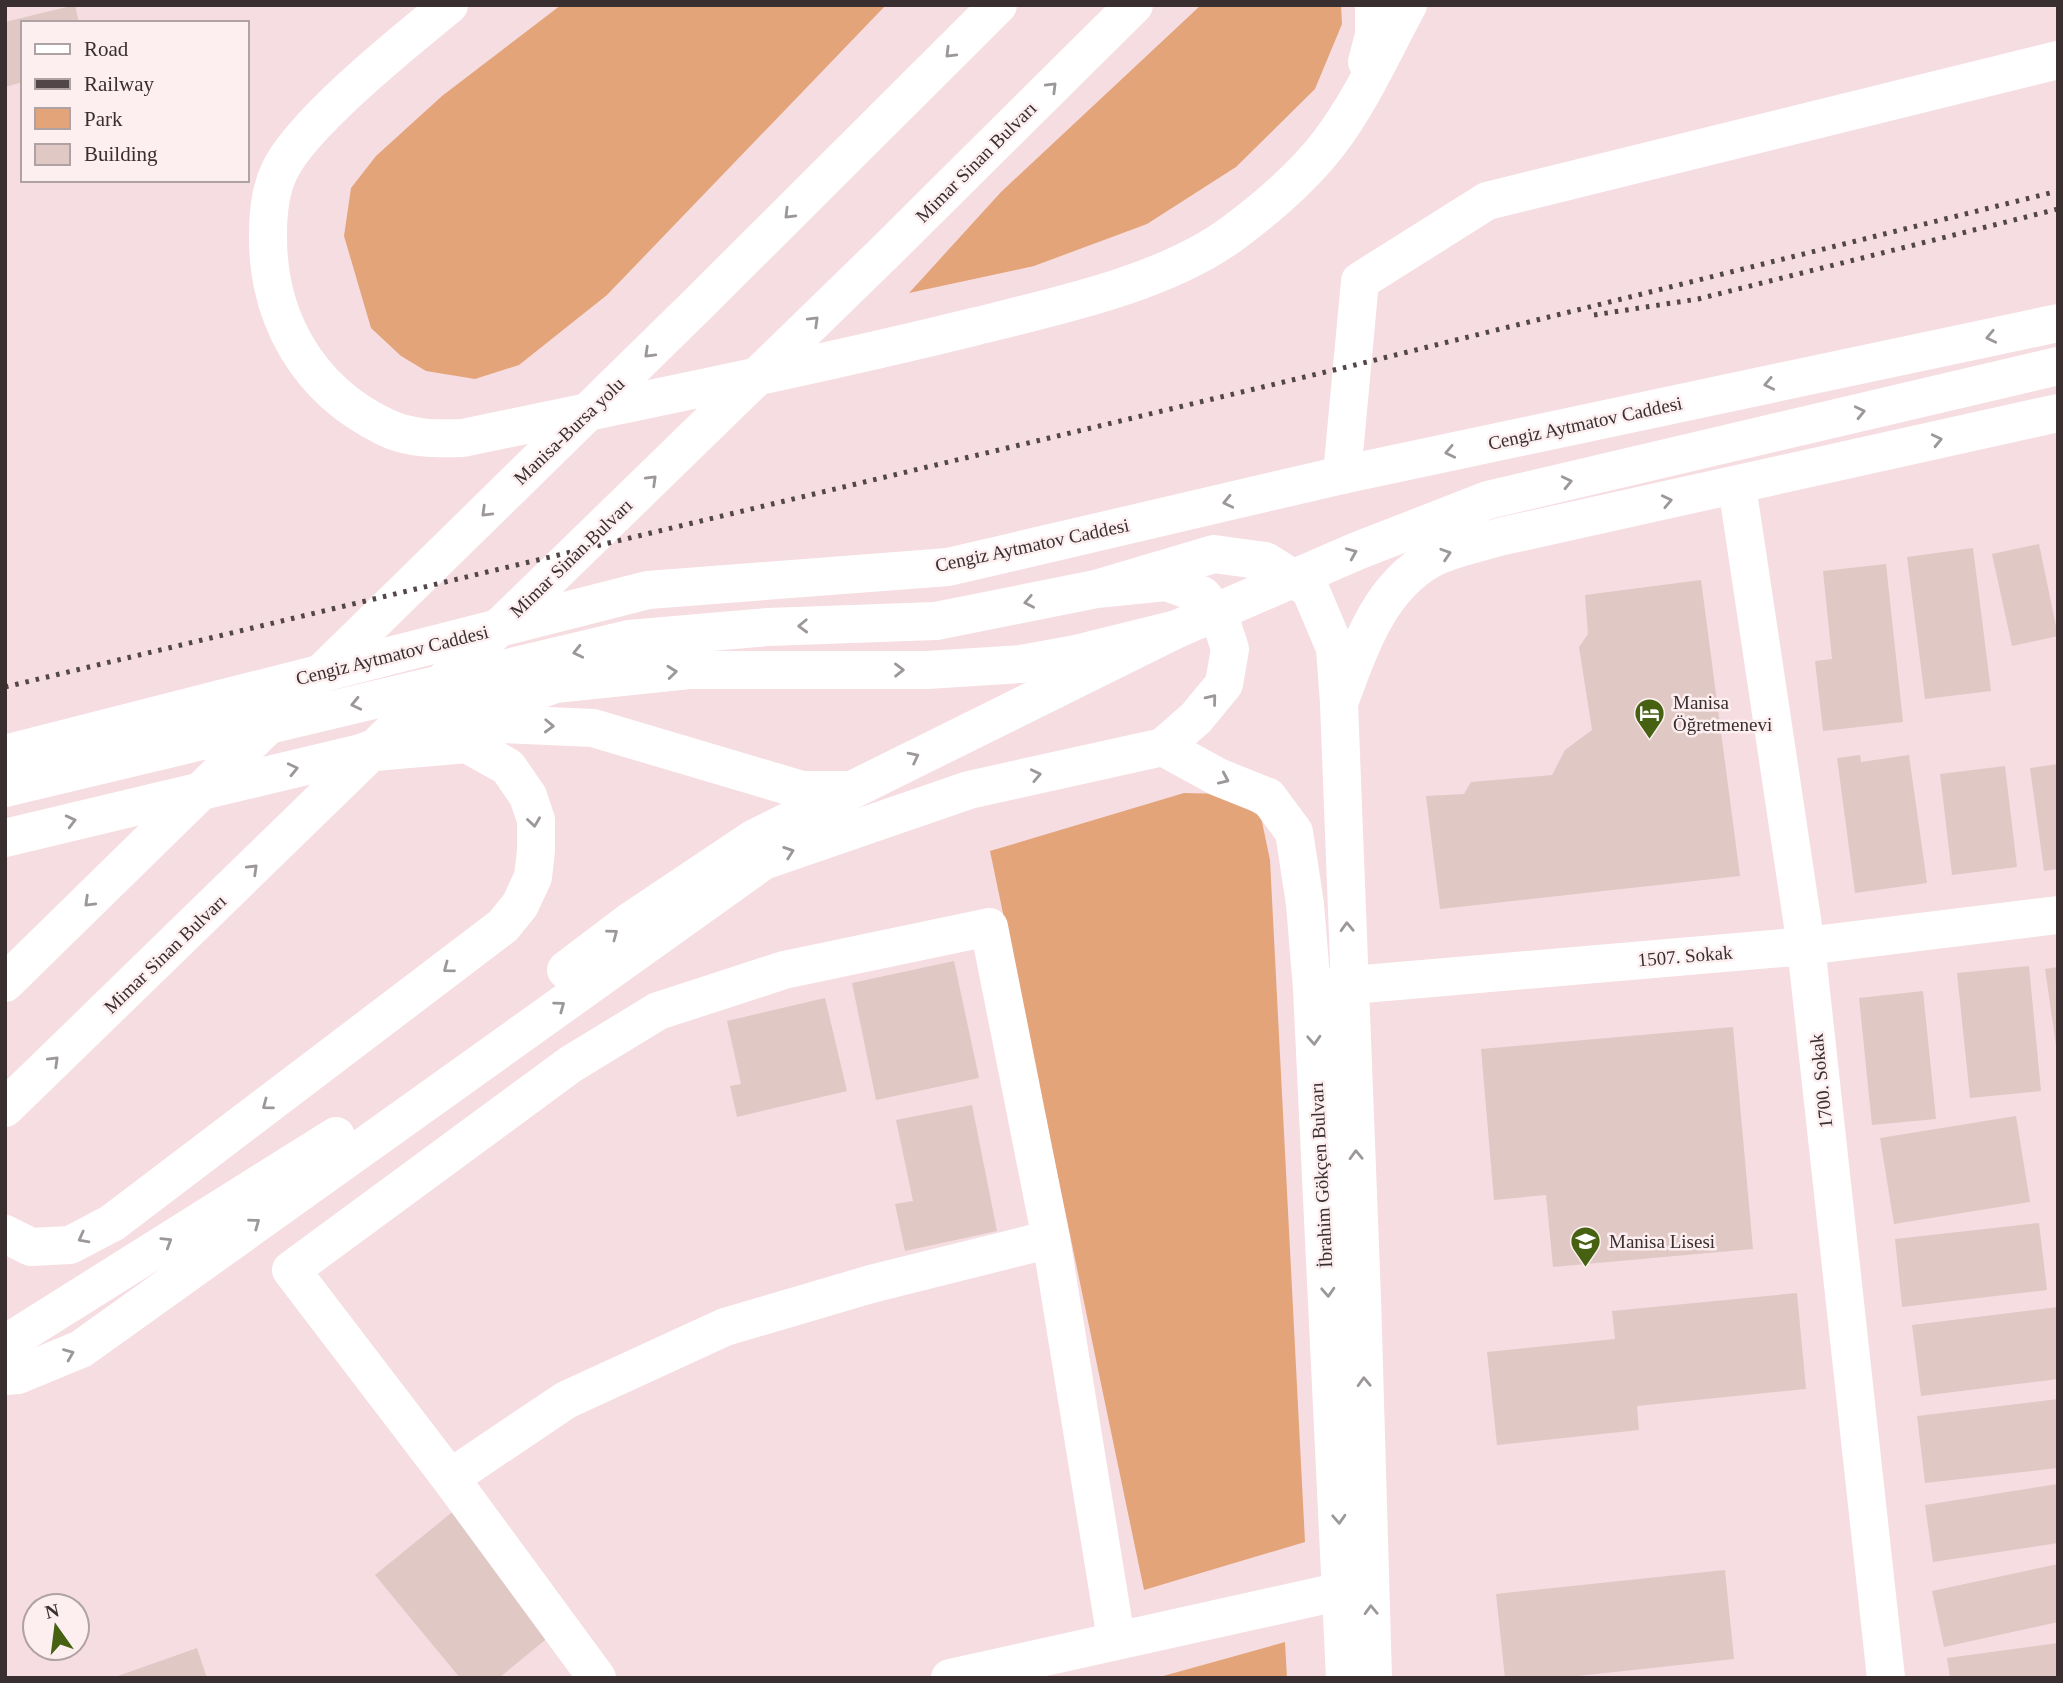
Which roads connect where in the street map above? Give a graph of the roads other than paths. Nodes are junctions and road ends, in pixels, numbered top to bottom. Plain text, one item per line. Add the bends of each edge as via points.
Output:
1 (449, 5) edge
2 (998, 5) edge
3 (1134, 5) edge
4 (1374, 5) edge
5 (1408, 5) edge
6 (2058, 60) edge
7 (1358, 98) junction
8 (2058, 323) edge
9 (2045, 369) edge
10 (2058, 412) edge
11 (1342, 475) junction
12 (1737, 486) junction
13 (1096, 589) junction
14 (1177, 629) junction
15 (1339, 703) junction
16 (1163, 747) junction
17 (368, 752) junction
18 (5, 754) edge
19 (5, 789) edge
20 (969, 790) junction
21 (5, 838) edge
22 (2058, 915) edge
23 (1806, 946) junction
24 (5, 983) edge
25 (1350, 984) junction
26 (1312, 989) junction
27 (5, 1108) edge
28 (5, 1234) edge
29 (1051, 1239) junction
30 (5, 1343) edge
31 (5, 1376) edge
32 (450, 1478) junction
33 (1342, 1591) junction
34 (1116, 1639) junction
35 (597, 1678) edge
36 (950, 1678) edge
37 (1345, 1678) edge
38 (1373, 1678) edge
39 (1886, 1678) edge

1 - 7 main road via 314,125 279,171 268,208 273,289 289,337 315,375 349,406 387,428 428,439 463,438 899,345 1084,299 1150,275 1231,235 1272,202 1329,144
2 -> 24 main road, Manisa-Bursa yolu
17 -> 3 main road, Mimar Sinan Bulvarı
4 - 7 main road via 1374,35
5 - 7 main road
6 - 11 main road via 1487,201 1360,281
8 -> 11 main road, Cengiz Aytmatov Caddesi
14 -> 9 main road via 1489,500
12 -> 10 main road
11 -> 18 main road, Cengiz Aytmatov Caddesi via 947,567 648,590
15 -> 12 main road via 1364,634 1399,583 1432,559 1499,537
12 - 23 main road, 1700. Sokak
13 - 15 main road, İbrahim Gökçen Bulvarı via 1214,554 1265,561 1310,589 1335,648
16 -> 13 main road via 1196,718 1224,684 1230,649 1219,615 1202,595 1166,582
13 -> 19 main road via 936,621 768,627 629,639
17 -> 14 main road via 555,684 689,670 927,670 1021,664
30 -> 14 main road via 340,1134 632,920 753,839
25 -> 15 main road, İbrahim Gökçen Bulvarı
20 -> 16 main road
16 -> 26 main road, İbrahim Gökçen Bulvarı via 1268,797 1294,832
17 -> 20 main road via 503,724 593,727 802,790
21 -> 17 main road
27 -> 17 main road, Mimar Sinan Bulvarı
17 -> 28 main road via 467,744 508,766 528,796 536,820 533,877 520,905 503,926 112,1223 70,1245 31,1247
31 -> 20 main road via 81,1349 763,861
22 - 23 main road, 1507. Sokak
23 - 25 main road, 1507. Sokak
23 - 39 main road, 1700. Sokak
25 - 26 main road, 1507. Sokak
38 -> 25 main road, İbrahim Gökçen Bulvarı
26 -> 33 main road, İbrahim Gökçen Bulvarı
29 - 32 main road via 871,1283 725,1327 566,1400
29 - 32 main road via 989,927 784,970 658,1011 571,1064 291,1270
29 - 34 main road
32 - 35 main road
33 - 34 main road
33 - 37 main road, İbrahim Gökçen Bulvarı
34 - 36 main road

